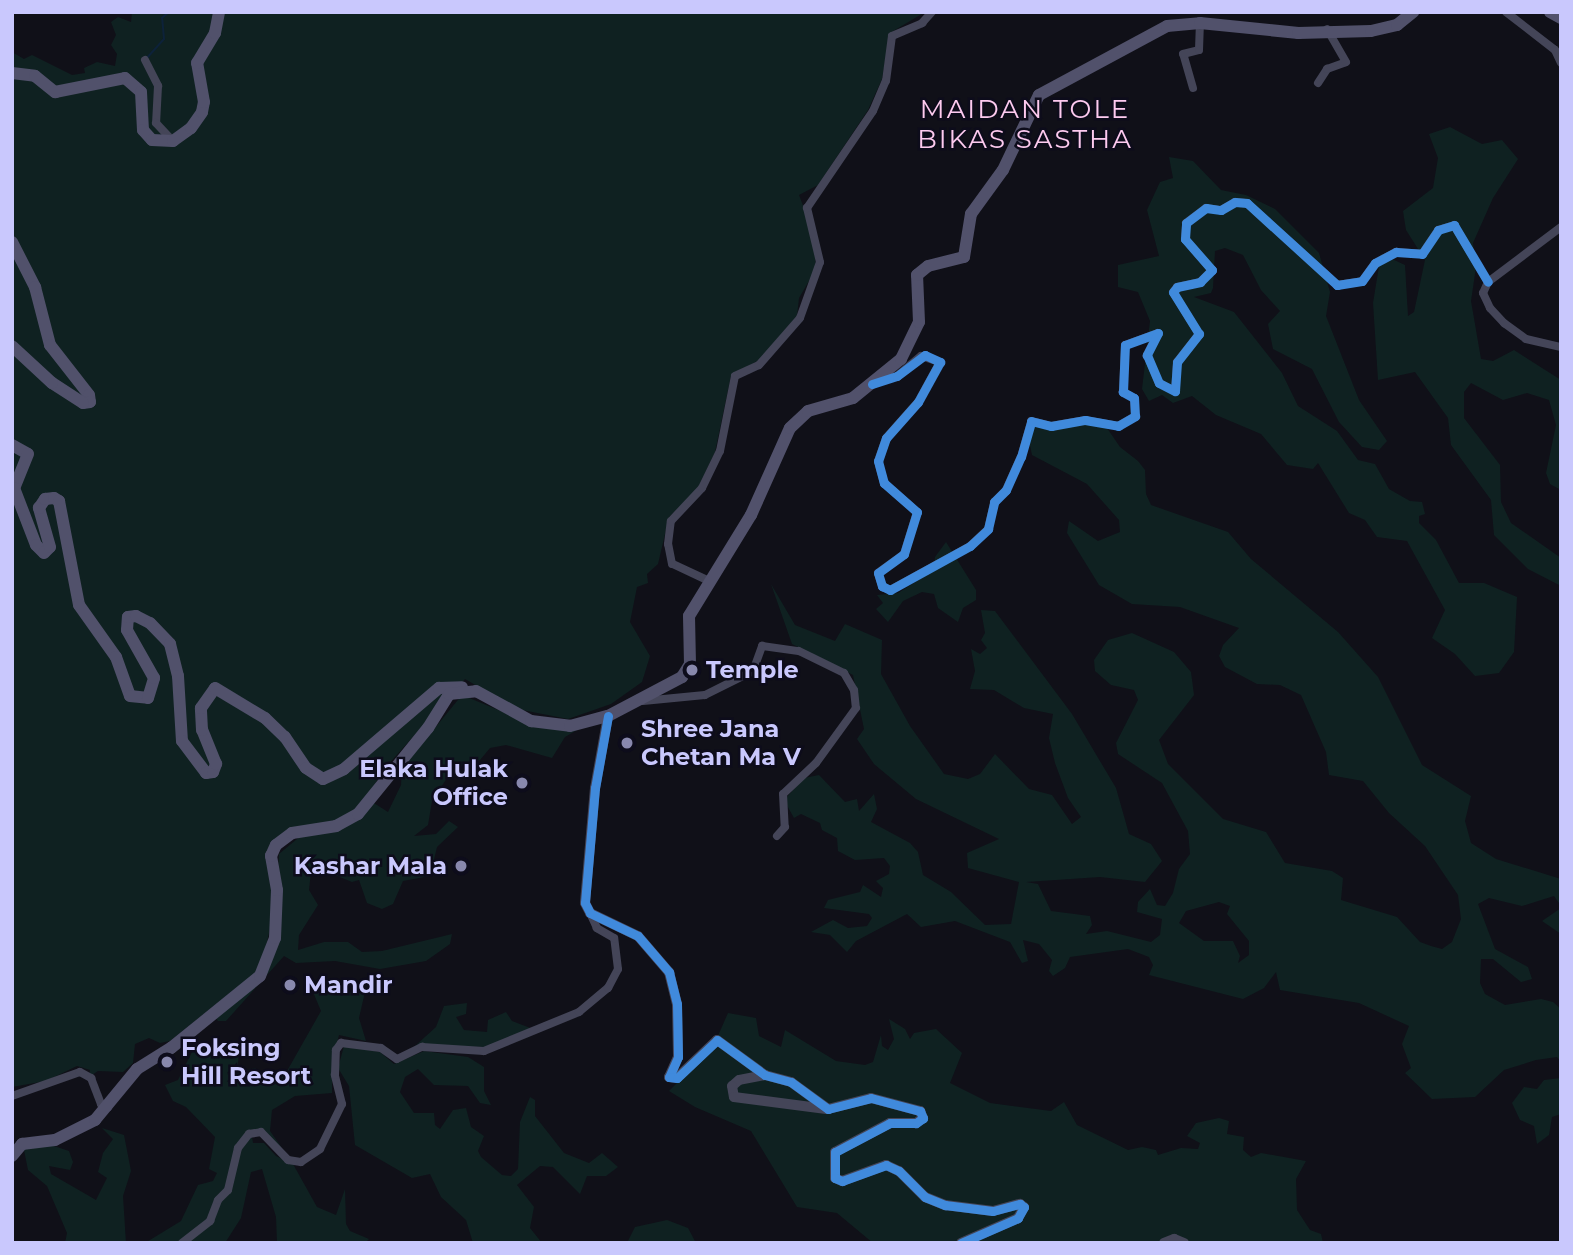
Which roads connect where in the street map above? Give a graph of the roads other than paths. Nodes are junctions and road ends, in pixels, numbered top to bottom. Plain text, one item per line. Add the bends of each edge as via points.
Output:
1 (219, 12) edge
2 (932, 12) edge
3 (1413, 12) edge
4 (1506, 12) edge
5 (1550, 12) edge
6 (1561, 18) edge
7 (1200, 23) junction
8 (1327, 29) junction
9 (145, 60) dead end
10 (1561, 63) edge
11 (12, 73) edge
12 (1318, 83) dead end
13 (1193, 88) dead end
14 (173, 141) junction
15 (1561, 227) edge
16 (12, 242) edge
17 (1488, 282) junction
18 (12, 346) edge
19 (1561, 347) edge
20 (872, 384) junction
21 (12, 445) edge
22 (707, 580) junction
23 (468, 690) junction
24 (633, 702) junction
25 (608, 716) junction
26 (777, 836) dead end
27 (590, 913) junction
28 (765, 1075) junction
29 (12, 1096) edge
30 (108, 1107) junction
31 (828, 1109) junction
32 (12, 1156) edge
33 (182, 1243) edge
34 (961, 1243) edge
35 (1164, 1243) edge
36 (1184, 1243) edge

1 - 14 main road via 215,33 197,63 205,102 202,112 191,128
2 - 22 street via 922,23 892,36 886,81 873,111 807,208 820,262 800,318 759,365 735,376 720,451 702,488 671,521 668,544 672,564
3 - 8 main road via 1387,28
4 - 10 street via 1555,50
5 - 6 main road
7 - 8 main road via 1298,33
7 - 13 street via 1199,50 1183,54
7 - 20 main road via 1155,29 1039,95 1003,170 971,214 964,257 928,266 917,275 920,312 915,335 901,359
8 - 12 street via 1346,62 1326,69
9 - 14 street via 160,99 156,123
11 - 14 main road via 35,76 55,92 118,78 130,80 141,92 141,124 152,140
15 - 17 street
16 - 18 main road via 34,287 50,345 90,402 83,404 52,383
17 - 19 street via 1486,300 1504,323 1527,339
17 - 20 street via 1454,225 1438,230 1422,254 1396,252 1375,263 1362,281 1337,285 1247,203 1235,202 1221,210 1206,208 1186,223 1185,239 1212,270 1200,282 1173,292 1199,334 1177,362 1175,391 1159,383 1147,355 1158,332 1125,345 1123,392 1134,398 1135,416 1118,426 1084,420 1051,426 1031,421 1021,457 1006,491 995,502 988,529 970,546 890,590 882,586 878,573 904,554 917,512 884,483 878,464 886,438 918,402 940,362 925,355 897,376
20 - 22 main road via 853,398 798,418 780,446 746,525
21 - 23 main road via 28,454 14,488 36,545 44,553 49,550 39,508 45,499 54,498 59,501 79,605 116,657 130,696 148,698 154,678 127,630 128,617 150,623 170,644 178,676 182,741 206,773 214,772 216,764 202,730 201,709 215,688 265,718 306,768 323,779 344,769 439,688 457,685
22 - 24 main road via 687,624 687,670 671,685
23 - 25 main road via 544,725 570,726
23 - 30 main road via 450,694 358,814 337,826 292,833 276,845 271,856 277,917 267,965 244,990 138,1069
24 - 25 main road
24 - 26 street via 705,695 753,671 762,646 799,651 844,673 854,690 856,708 816,763 783,794 785,827
25 - 27 street via 595,788 585,903
27 - 28 street via 638,936 669,972 677,1004 678,1057 669,1077 677,1078 717,1041
27 - 33 street via 597,928 614,938 618,969 608,988 579,1012 484,1051 422,1046 397,1059 381,1048 341,1043 336,1050 335,1075 342,1104 320,1149 301,1162 288,1160 261,1132 249,1133 238,1148 228,1191 218,1200 210,1222
28 - 31 street via 791,1082
28 - 31 street via 739,1080 732,1086 734,1097
29 - 30 street via 80,1072 91,1079 101,1104
30 - 32 main road via 95,1120 55,1140 22,1144
31 - 34 street via 871,1098 913,1108 923,1118 909,1125 890,1123 835,1152 835,1178 842,1181 886,1165 899,1171 925,1197 945,1205 993,1211 1024,1207 1017,1218
35 - 36 street via 1174,1239

